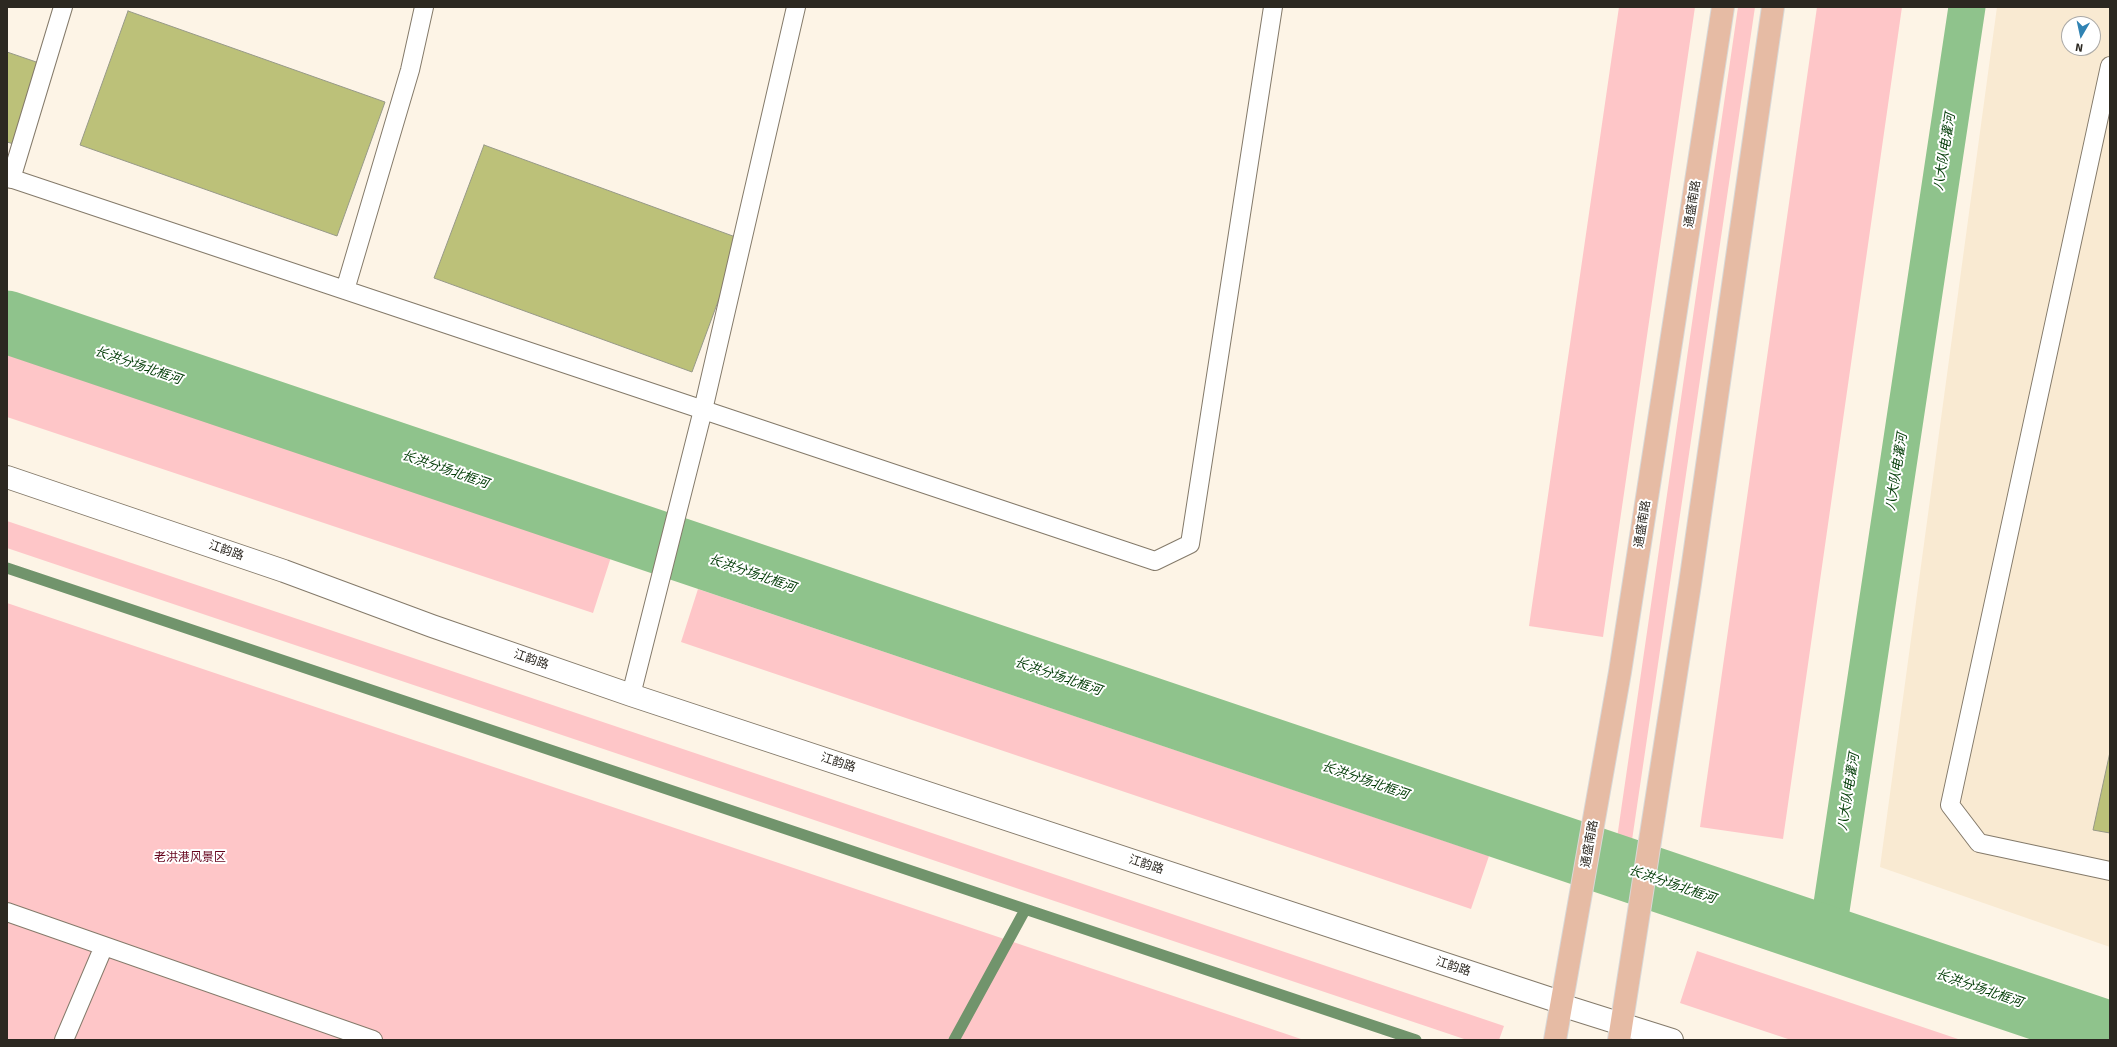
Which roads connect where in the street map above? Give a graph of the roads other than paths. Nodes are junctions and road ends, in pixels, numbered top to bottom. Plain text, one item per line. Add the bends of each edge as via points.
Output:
1 (63, 7) edge
2 (424, 7) edge
3 (796, 7) edge
4 (1273, 7) edge
5 (1722, 7) edge
6 (1773, 7) edge
7 (2110, 66) edge
8 (9, 178) edge
9 (345, 290) junction
10 (703, 410) junction
11 (7, 478) edge
12 (631, 695) junction
13 (2110, 871) edge
14 (7, 912) edge
15 (104, 946) junction
16 (1561, 1005) junction
17 (1621, 1032) edge
18 (64, 1040) edge
19 (373, 1040) edge
20 (1555, 1040) edge
21 (1672, 1040) edge

1 - 8 lane
2 - 9 lane via 410,70
3 - 10 lane
4 - 10 lane via 1190,544 1154,561
5 - 16 main road, 通盛南路 via 1620,672
6 - 17 main road via 1690,584
7 - 13 lane via 1950,805 1979,843
8 - 9 lane
9 - 10 lane
10 - 12 lane
11 - 12 street, 江韵路 via 284,571
12 - 16 street, 江韵路 via 1554,1000
14 - 15 lane
15 - 18 lane
15 - 19 lane
16 - 17 street, 江韵路
16 - 20 main road, 通盛南路
17 - 21 street, 江韵路

